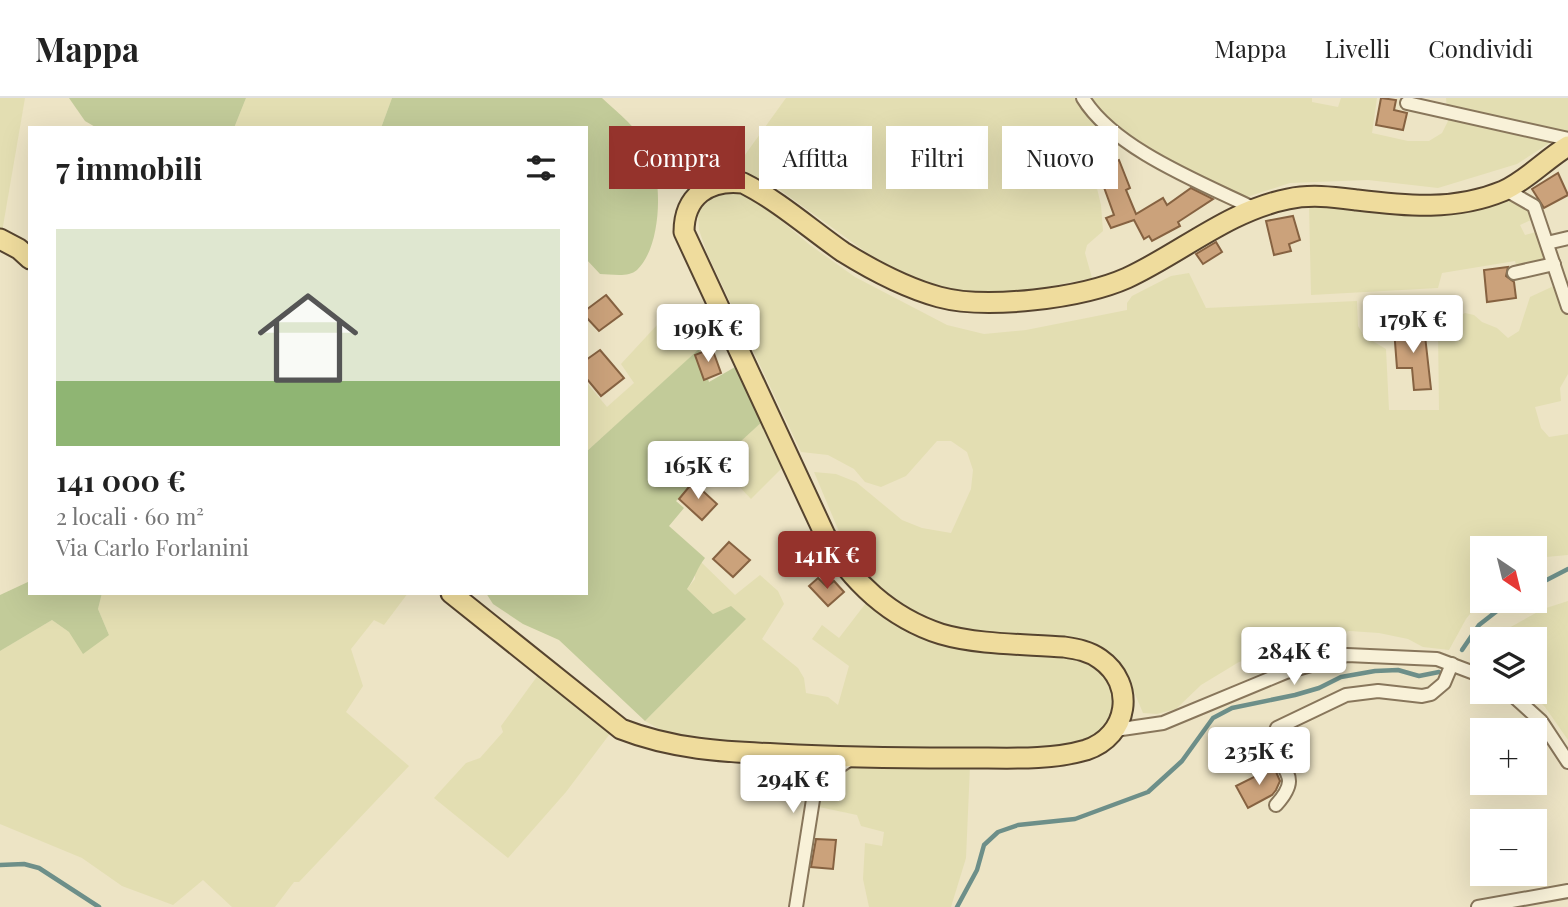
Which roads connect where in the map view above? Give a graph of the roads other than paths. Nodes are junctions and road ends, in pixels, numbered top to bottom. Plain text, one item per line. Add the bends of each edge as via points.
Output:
1 (1083, 98) edge
2 (1407, 103) dead end
3 (1568, 139) edge
4 (1568, 146) edge
5 (1506, 190) junction
6 (1255, 209) junction
7 (1568, 238) edge
8 (0, 239) edge
9 (1547, 243) junction
10 (28, 258) edge
11 (1554, 264) junction
12 (1514, 272) dead end
13 (1568, 307) edge
14 (454, 595) edge
15 (1452, 664) junction
16 (1470, 671) edge
17 (1522, 704) edge
18 (1115, 730) junction
19 (852, 758) junction
20 (1568, 762) edge
21 (1276, 805) dead end
22 (1567, 889) edge
23 (796, 907) edge
24 (1478, 907) edge

1 - 6 street via 1091,111 1144,153
2 - 3 street
4 - 5 main road
5 - 6 main road via 1461,204 1418,207 1322,196
5 - 9 street via 1534,206
6 - 18 main road via 1126,278 1090,290 968,302 939,297 892,279 845,253 743,183 729,181 708,188 684,214 684,232 825,535 847,570 897,613 943,634 1065,647 1099,658 1124,693 1123,715
7 - 9 street
8 - 10 main road
9 - 11 street
11 - 12 street
11 - 13 street
14 - 19 main road via 621,729 689,749
15 - 16 street
15 - 18 street via 1437,659 1347,655 1286,672 1163,723
15 - 21 street via 1444,683 1431,694 1378,691 1346,695 1277,728 1271,743 1290,777 1289,790
17 - 20 street via 1541,721
18 - 19 main road via 1090,749 1070,754
19 - 23 street via 815,787
22 - 24 street

